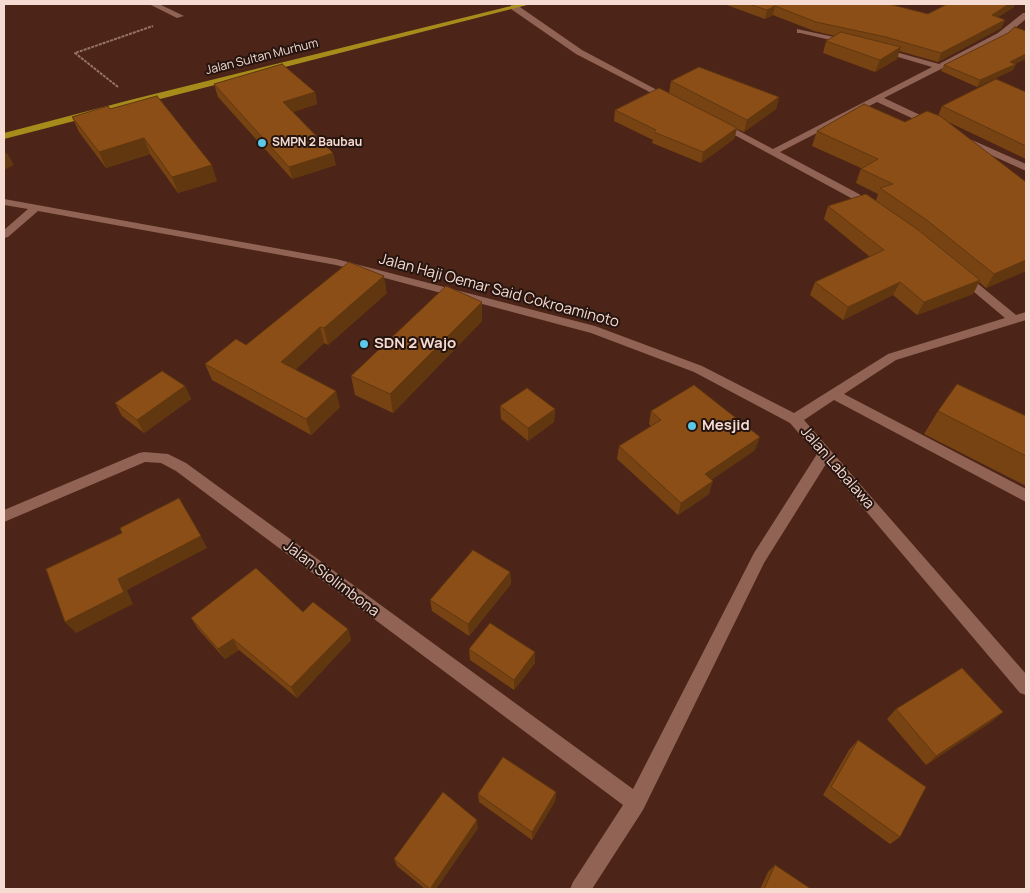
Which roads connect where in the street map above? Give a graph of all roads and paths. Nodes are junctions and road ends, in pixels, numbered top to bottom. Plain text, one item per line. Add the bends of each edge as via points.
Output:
1 (152, 4) edge
2 (528, 4) edge
3 (514, 7) junction
4 (1026, 14) edge
5 (180, 16) joint
6 (800, 30) dead end
7 (855, 43) edge
8 (873, 48) edge
9 (937, 66) junction
10 (878, 99) junction
11 (137, 101) junction
12 (676, 102) edge
13 (712, 120) edge
14 (4, 136) edge
15 (773, 152) junction
16 (1026, 168) edge
17 (4, 202) edge
18 (35, 209) junction
19 (878, 212) edge
20 (4, 235) edge
21 (953, 270) edge
22 (1026, 316) edge
23 (1013, 319) junction
24 (833, 394) junction
25 (795, 419) junction
26 (825, 454) junction
27 (1026, 496) edge
28 (4, 516) edge
29 (1026, 687) edge
30 (636, 803) junction
31 (580, 889) edge

1 - 5 street
2 - 3 highway, Jalan Sultan Murhum
3 - 11 highway, Jalan Sultan Murhum
3 - 12 street via 579,52
4 - 9 street via 1001,35
5 - 11 path via 75,53
6 - 7 street
8 - 9 street
9 - 10 street
10 - 15 street
10 - 16 street
11 - 14 highway, Jalan Sultan Murhum
13 - 15 street
15 - 19 street
17 - 18 street, Jalan Haji Oemar Said Cokroaminoto
18 - 20 street
18 - 25 street, Jalan Haji Oemar Said Cokroaminoto via 336,262 595,330 698,369
21 - 23 street
22 - 23 street, Jalan Labalawa
23 - 24 street, Jalan Labalawa via 892,357
24 - 25 street, Jalan Labalawa
24 - 27 street
25 - 26 street, Jalan Labalawa
26 - 29 street, Jalan Labalawa
26 - 30 street via 759,558
28 - 30 street, Jalan Siolimbona via 144,457 163,458 181,467
30 - 31 street

